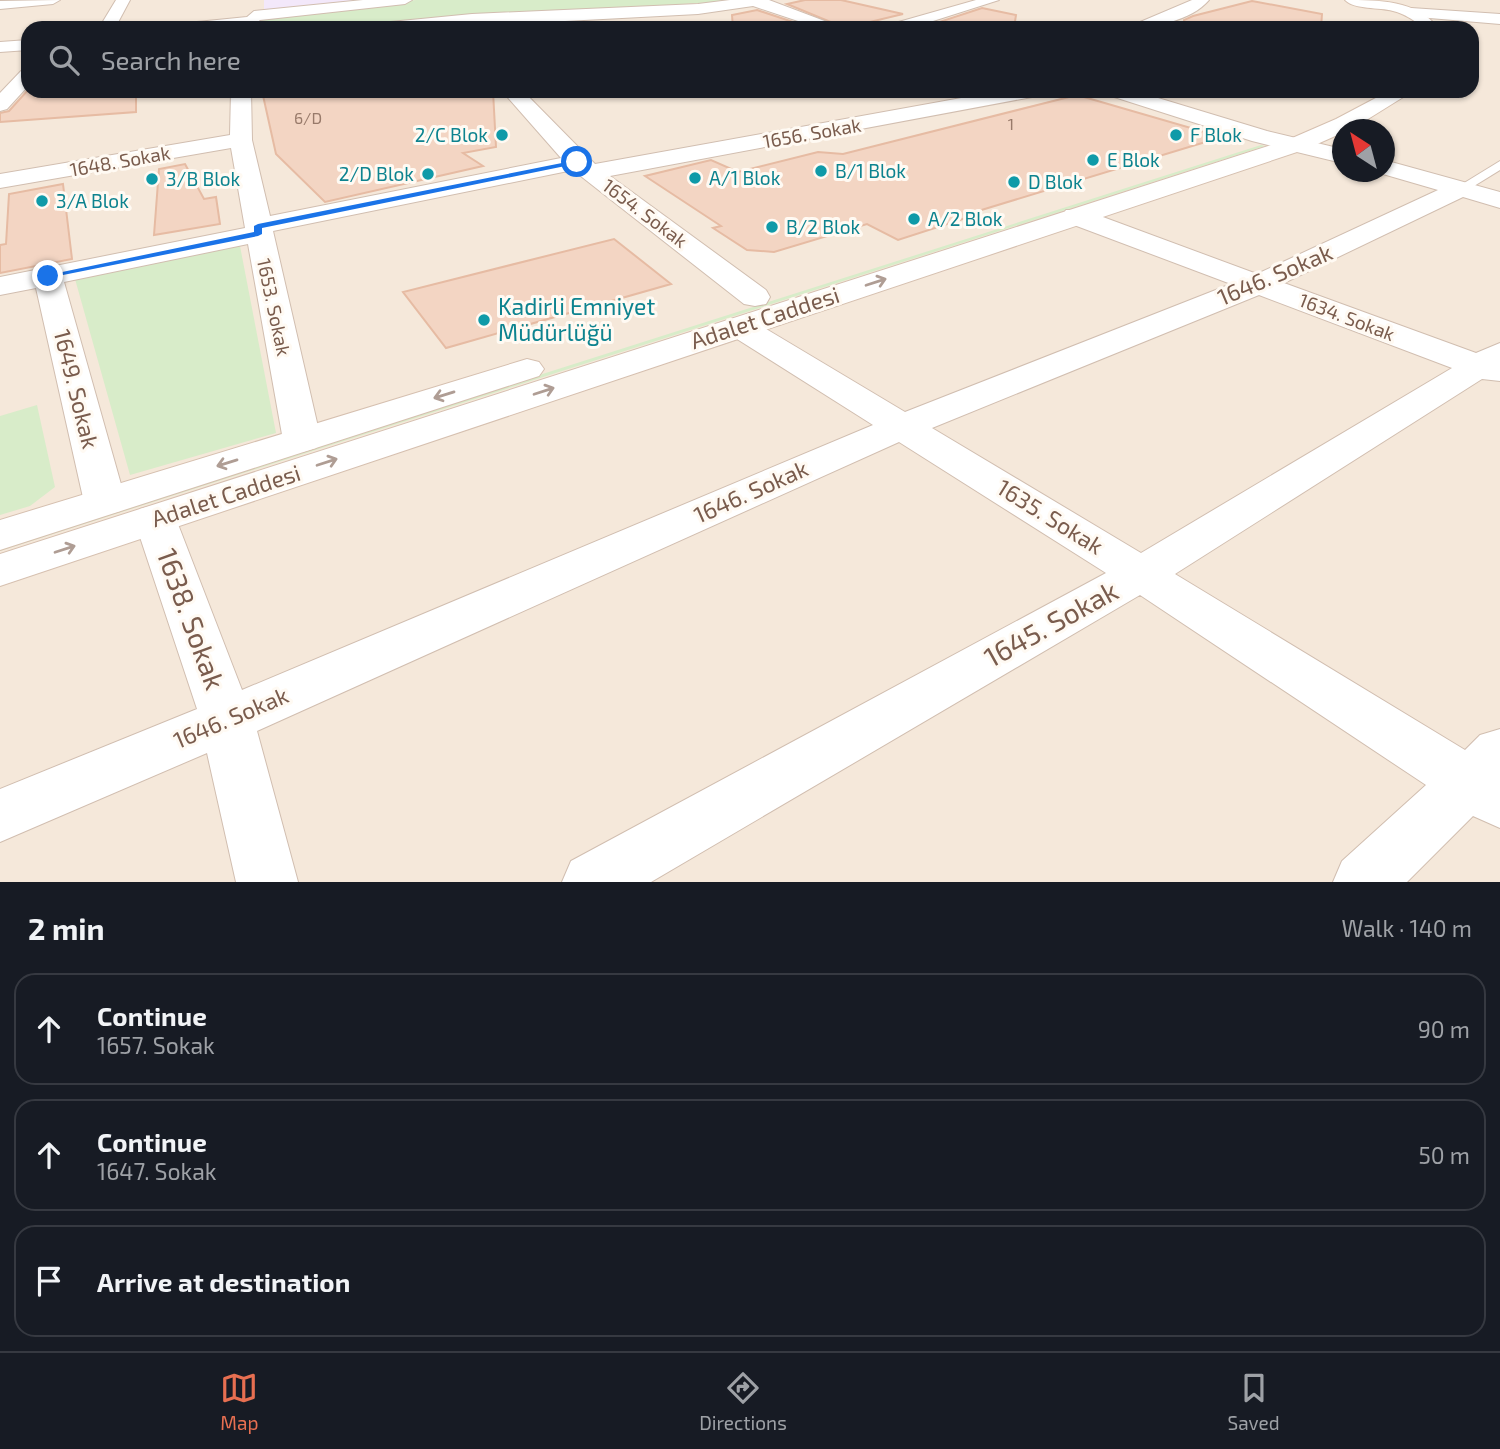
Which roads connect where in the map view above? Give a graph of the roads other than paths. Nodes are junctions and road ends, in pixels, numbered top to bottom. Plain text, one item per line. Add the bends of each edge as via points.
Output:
1 (53, 0) edge
2 (123, 0) edge
3 (405, 0) edge
4 (992, 0) edge
5 (1202, 0) edge
6 (1335, 0) edge
7 (1352, 0) edge
8 (758, 1) edge
9 (368, 2) edge
10 (0, 5) edge
11 (253, 16) edge
12 (1500, 19) edge
13 (1410, 20) edge
14 (111, 21) edge
15 (226, 21) edge
16 (452, 21) edge
17 (815, 21) edge
18 (924, 21) edge
19 (1154, 21) edge
20 (21, 46) edge
21 (0, 47) edge
22 (21, 82) edge
23 (240, 98) edge
24 (519, 98) edge
25 (991, 98) edge
26 (1138, 98) edge
27 (1354, 98) edge
28 (1391, 98) edge
29 (0, 105) edge
30 (1260, 136) junction
31 (241, 140) junction
32 (1298, 144) junction
33 (1332, 153) edge
34 (1500, 165) edge
35 (584, 167) junction
36 (1395, 170) edge
37 (0, 181) edge
38 (1481, 194) edge
39 (1074, 216) junction
40 (258, 230) junction
41 (48, 276) junction
42 (1259, 284) junction
43 (0, 286) edge
44 (748, 312) junction
45 (1493, 364) edge
46 (903, 426) junction
47 (302, 440) junction
48 (105, 502) junction
49 (155, 519) junction
50 (0, 535) edge
51 (0, 570) edge
52 (1141, 574) junction
53 (227, 720) junction
54 (1489, 779) edge
55 (0, 816) edge
56 (267, 882) edge
57 (593, 882) edge
58 (1364, 882) edge

1 - 10 street
2 - 14 street
3 - 9 street
4 - 18 street
5 - 19 street
6 - 13 street
7 - 13 street
8 - 16 street via 685,10
8 - 17 street
9 - 11 street
11 - 15 street
12 - 13 street
20 - 21 street
22 - 29 street
23 - 31 street, 1653. Sokak
24 - 35 street, 1654. Sokak
25 - 35 street, 1656. Sokak
26 - 30 street
27 - 30 street
28 - 32 street, Adalet Caddesi
30 - 32 street
30 - 44 street
31 - 37 street, 1648. Sokak
31 - 40 street, 1653. Sokak
32 - 33 street
32 - 39 street, Adalet Caddesi
34 - 38 lane, 1646. Sokak
35 - 40 street, 1656. Sokak
35 - 44 street, 1654. Sokak
36 - 38 street
38 - 42 street, 1646. Sokak
39 - 42 street, 1634. Sokak
44 -> 39 street, Adalet Caddesi
40 - 41 street, 1656. Sokak
40 - 47 street, 1653. Sokak
41 - 43 street, 1656. Sokak
41 - 48 street, 1649. Sokak
42 - 45 street, 1634. Sokak
42 - 46 street, 1646. Sokak
44 - 46 street, 1635. Sokak
44 -> 47 street
49 -> 44 street, Adalet Caddesi
45 - 52 street, 1645. Sokak
46 - 52 street, 1635. Sokak
46 - 53 street, 1646. Sokak
47 -> 48 street
48 - 50 street
51 -> 49 street, Adalet Caddesi
49 - 53 street, 1638. Sokak
52 - 54 street, 1635. Sokak
52 - 57 street, 1645. Sokak
53 - 55 street, 1646. Sokak
53 - 56 street, 1638. Sokak
54 - 58 street

